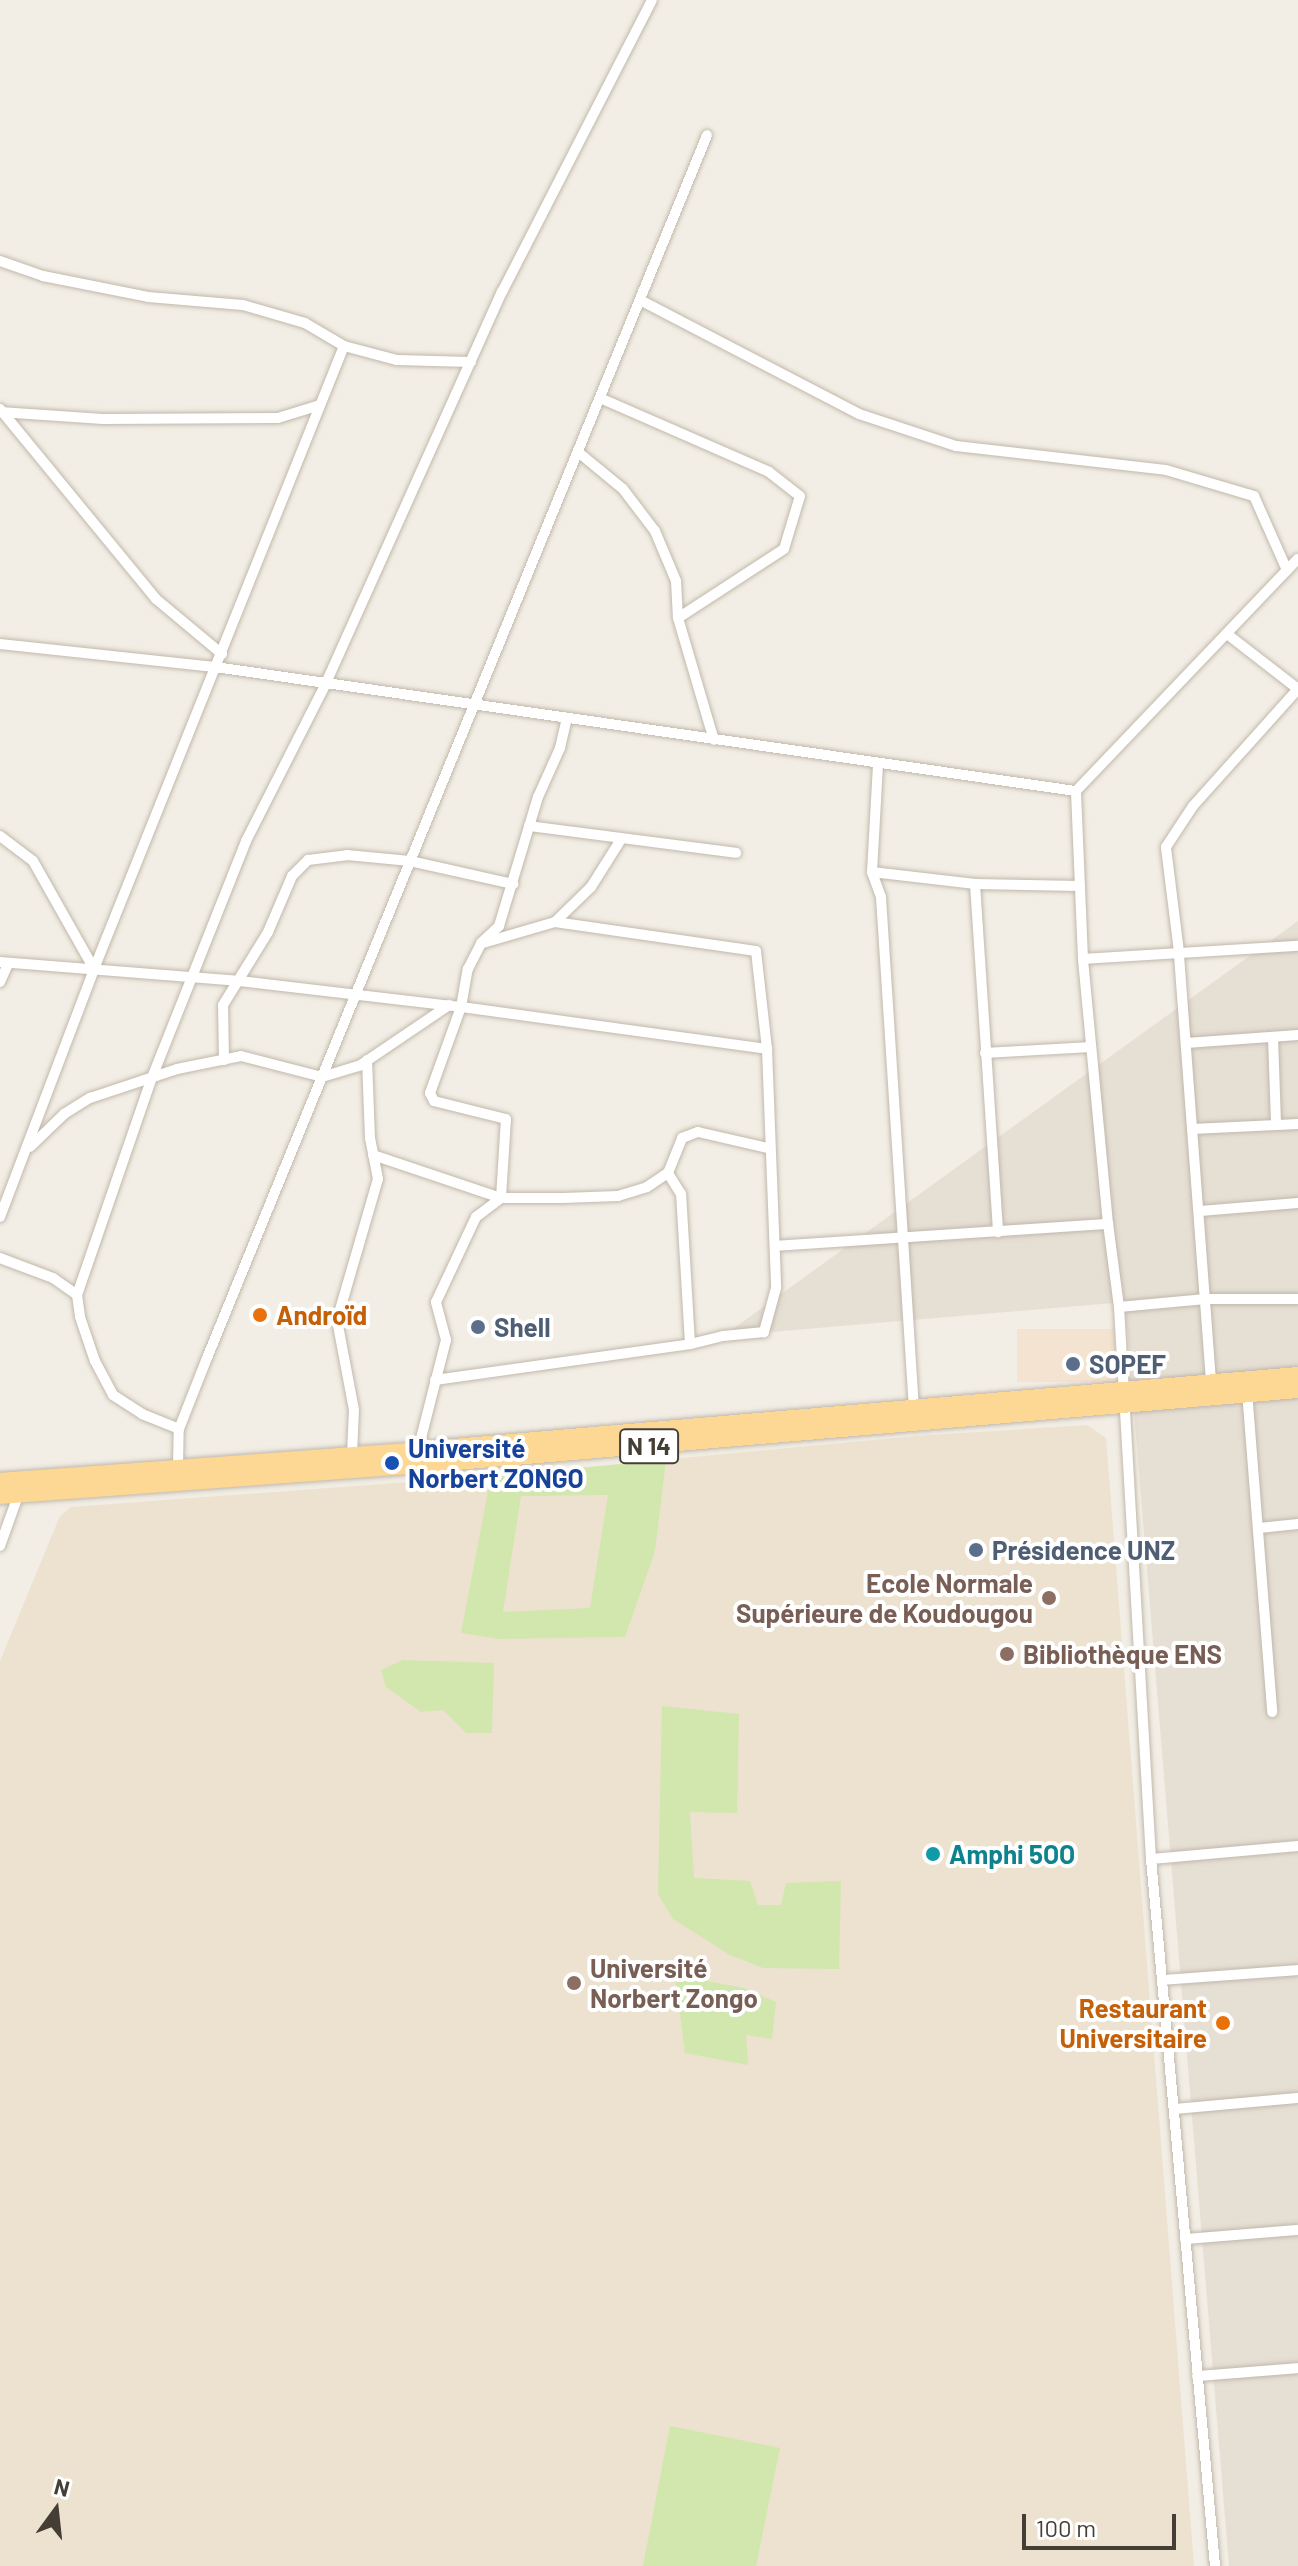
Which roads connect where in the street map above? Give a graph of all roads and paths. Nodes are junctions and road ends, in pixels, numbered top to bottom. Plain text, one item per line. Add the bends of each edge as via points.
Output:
1 (652, 0) edge
2 (707, 135) dead end
3 (0, 261) edge
4 (640, 300) junction
5 (344, 346) junction
6 (471, 362) junction
7 (600, 398) junction
8 (320, 405) junction
9 (1, 411) edge
10 (578, 452) junction
11 (1298, 559) edge
12 (1287, 570) junction
13 (678, 618) junction
14 (1227, 634) junction
15 (0, 644) edge
16 (222, 654) junction
17 (215, 667) junction
18 (326, 683) junction
19 (471, 704) junction
20 (567, 718) junction
21 (714, 740) junction
22 (878, 765) junction
23 (1076, 791) junction
24 (529, 826) junction
25 (0, 836) edge
26 (620, 841) junction
27 (736, 853) dead end
28 (410, 861) junction
29 (872, 872) junction
30 (513, 884) junction
31 (975, 884) junction
32 (1079, 886) junction
33 (555, 922) junction
34 (481, 943) junction
35 (1298, 946) edge
36 (1179, 952) junction
37 (1083, 959) junction
38 (4, 963) edge
39 (94, 969) junction
40 (191, 979) junction
41 (240, 981) junction
42 (0, 982) edge
43 (355, 996) junction
44 (449, 1005) junction
45 (461, 1007) junction
46 (1298, 1035) edge
47 (1273, 1037) junction
48 (1186, 1043) junction
49 (1091, 1047) junction
50 (767, 1049) junction
51 (985, 1053) junction
52 (224, 1060) junction
53 (367, 1060) junction
54 (322, 1077) junction
55 (151, 1080) junction
56 (1298, 1124) edge
57 (1276, 1125) junction
58 (1192, 1129) junction
59 (768, 1148) junction
60 (27, 1150) junction
61 (373, 1155) junction
62 (668, 1173) junction
63 (501, 1198) junction
64 (1298, 1203) edge
65 (1200, 1211) junction
66 (0, 1217) edge
67 (1108, 1224) junction
68 (998, 1232) junction
69 (904, 1239) junction
70 (775, 1246) junction
71 (0, 1258) edge
72 (77, 1295) junction
73 (1206, 1299) junction
74 (1298, 1299) edge
75 (1119, 1307) junction
76 (690, 1344) junction
77 (1298, 1375) edge
78 (435, 1380) junction
79 (1211, 1381) junction
80 (1247, 1386) junction
81 (1298, 1390) edge
82 (1124, 1396) junction
83 (914, 1409) junction
84 (179, 1429) junction
85 (418, 1450) junction
86 (352, 1454) junction
87 (178, 1468) junction
88 (0, 1481) edge
89 (20, 1487) junction
90 (0, 1496) edge
91 (1298, 1524) edge
92 (1259, 1528) junction
93 (0, 1546) edge
94 (1272, 1712) dead end
95 (1298, 1846) edge
96 (1151, 1859) junction
97 (1298, 1970) edge
98 (1162, 1980) junction
99 (1298, 2098) edge
100 (1174, 2109) junction
101 (1298, 2230) edge
102 (1185, 2239) junction
103 (1298, 2368) edge
104 (1197, 2376) junction
105 (1215, 2566) edge

1 - 6 street
2 - 4 street
3 - 5 street via 43,276 148,297 243,305 305,323
4 - 7 street
4 - 12 street via 859,414 942,441 1166,470 1254,496
5 - 6 street via 397,360
5 - 8 street
6 - 18 street
7 - 10 street
7 - 13 street via 769,472 800,496 784,549
8 - 9 street via 278,418 103,419
8 - 16 street
9 - 16 street via 156,599
10 - 13 street via 623,489 655,531 676,581
10 - 19 street
11 - 12 street
12 - 14 street
13 - 21 street
14 - 23 street
14 - 36 street via 1298,689 1193,806 1166,847
15 - 17 street
16 - 17 street
17 - 18 street
17 - 39 street
18 - 19 street
18 - 40 street via 246,841
19 - 20 street
19 - 28 street
20 - 21 street
20 - 24 street
21 - 22 street
22 - 23 street
22 - 29 street
23 - 32 street
24 - 26 street
24 - 30 street
25 - 39 street via 33,861
26 - 27 street
26 - 33 street via 591,887
28 - 30 street
28 - 41 street via 347,855 308,860 292,876
28 - 43 street
29 - 31 street
29 - 69 street via 881,897
30 - 34 street via 499,926
31 - 32 street
31 - 51 street
32 - 37 street
33 - 34 street
33 - 50 street via 756,951
34 - 45 street via 468,969
35 - 36 street
36 - 37 street
36 - 48 street
37 - 49 street
38 - 39 street
38 - 42 street
39 - 40 street
39 - 60 street
40 - 41 street
40 - 55 street
41 - 43 street
41 - 52 street via 223,1005
43 - 44 street
43 - 54 street
44 - 45 street
44 - 53 street
45 - 50 street
45 - 63 street via 430,1093 434,1101 506,1119
46 - 47 street
47 - 48 street
47 - 57 street
48 - 58 street
49 - 51 street
49 - 67 street
50 - 59 street
51 - 68 street
52 - 54 street via 241,1056
52 - 55 street
53 - 54 street
53 - 61 street
54 - 84 street
55 - 60 street via 90,1098 64,1114
55 - 72 street
56 - 57 street
57 - 58 street
58 - 65 street
59 - 62 street via 698,1132 682,1138
59 - 70 street
60 - 66 street
61 - 63 street
61 - 86 street via 378,1179 337,1320 354,1410
62 - 63 street via 618,1196
62 - 76 street via 681,1194
63 - 78 street via 476,1217 436,1302 446,1340
64 - 65 street
65 - 73 street
67 - 68 street
67 - 75 street
68 - 69 street
69 - 70 street
69 - 83 street
70 - 76 street via 776,1288 764,1332
71 - 72 street via 53,1278
72 - 84 street via 95,1361 113,1395
73 - 74 street
73 - 75 street
73 - 79 street
75 - 82 street
76 - 78 street
77 - 80 main road, N 14
78 - 85 street
79 - 80 main road, N 14
79 - 82 main road, N 14
80 - 81 main road, N 14
80 - 82 main road, N 14
80 - 92 street
82 - 83 main road, N 14
82 - 89 main road, N 14 via 437,1464
82 - 96 street
83 - 85 main road, N 14
84 - 87 street
85 - 86 main road, N 14
86 - 87 main road, N 14
87 - 89 main road, N 14
88 - 89 main road, N 14
89 - 90 main road, N 14
89 - 93 street
91 - 92 street
92 - 94 street
95 - 96 street
96 - 98 street
97 - 98 street
98 - 100 street
99 - 100 street
100 - 102 street
101 - 102 street
102 - 104 street
103 - 104 street
104 - 105 street

